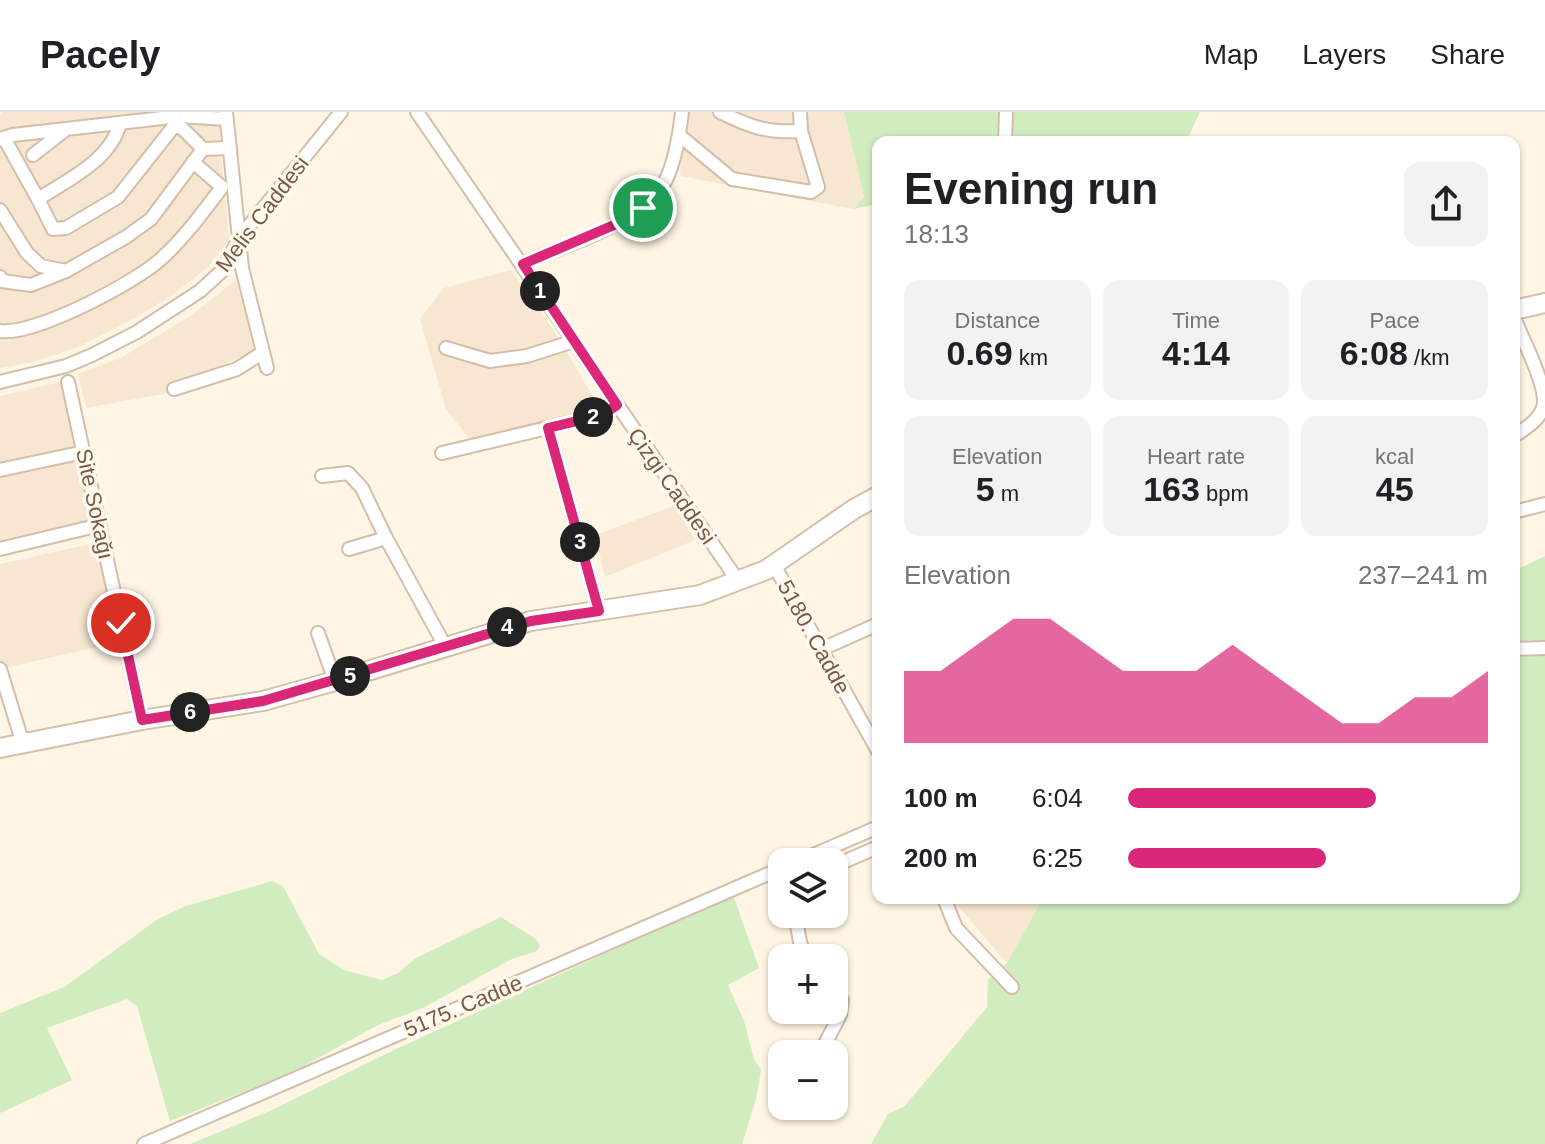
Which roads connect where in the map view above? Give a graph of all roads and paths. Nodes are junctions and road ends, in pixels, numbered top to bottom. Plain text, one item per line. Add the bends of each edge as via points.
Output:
1 (341, 112) edge
2 (417, 112) edge
3 (682, 112) edge
4 (720, 112) edge
5 (800, 112) edge
6 (1006, 112) edge
7 (226, 115) edge
8 (120, 123) junction
9 (67, 129) junction
10 (801, 131) junction
11 (679, 135) junction
12 (1005, 136) edge
13 (2, 138) edge
14 (230, 148) junction
15 (209, 149) junction
16 (33, 155) dead end
17 (193, 162) junction
18 (38, 199) junction
19 (0, 210) edge
20 (240, 237) junction
21 (523, 264) junction
22 (66, 271) junction
23 (0, 277) edge
24 (1544, 306) edge
25 (1520, 309) edge
26 (0, 331) edge
27 (1520, 331) edge
28 (574, 341) junction
29 (446, 348) dead end
30 (262, 353) junction
31 (267, 368) dead end
32 (0, 382) edge
33 (68, 382) dead end
34 (174, 389) dead end
35 (617, 405) junction
36 (548, 428) junction
37 (1520, 432) edge
38 (84, 452) junction
39 (442, 453) dead end
40 (0, 470) edge
41 (322, 476) dead end
42 (872, 499) edge
43 (1545, 504) edge
44 (1520, 510) edge
45 (100, 525) junction
46 (386, 538) junction
47 (0, 549) edge
48 (349, 549) dead end
49 (774, 565) junction
50 (738, 581) junction
51 (599, 611) junction
52 (872, 627) edge
53 (318, 633) dead end
54 (445, 646) junction
55 (1545, 648) edge
56 (822, 649) junction
57 (1520, 649) edge
58 (0, 669) edge
59 (335, 681) junction
60 (142, 720) junction
61 (872, 740) edge
62 (23, 744) junction
63 (0, 748) edge
64 (872, 830) edge
65 (829, 848) edge
66 (872, 850) edge
67 (848, 860) edge
68 (768, 874) edge
69 (946, 904) edge
70 (1012, 987) dead end
71 (144, 1144) edge

1 - 20 street, Melis Caddesi
2 - 21 street, Çizgi Caddesi
3 - 11 street
4 - 10 street via 750,127
5 - 10 street
6 - 12 street
7 - 8 street
7 - 14 street
8 - 9 street
8 - 18 street via 109,147 92,163
9 - 13 street
9 - 16 street
10 - 11 street via 818,187 811,192 732,179
11 - 21 street via 665,183 643,208
13 - 18 street
14 - 15 street
14 - 20 street
15 - 17 street
15 - 18 street via 174,126 118,197 66,228 53,229
17 - 22 street via 151,219
17 - 26 street via 222,187 159,261 74,310 29,327
19 - 22 street via 41,266
20 - 30 street
20 - 32 street, Melis Caddesi via 223,270 137,332 66,366
21 - 28 street, Çizgi Caddesi
22 - 23 street via 31,285
24 - 25 street
27 - 37 street via 1541,381 1544,404 1533,423
28 - 29 street via 490,361
28 - 35 street, Çizgi Caddesi
30 - 31 street
30 - 34 street via 237,369
33 - 38 street, Site Sokağı
35 - 36 street via 602,415
35 - 50 street, Çizgi Caddesi
36 - 39 street
36 - 51 street
38 - 40 street
38 - 45 street, Site Sokağı
41 - 46 street via 348,473 362,488
42 - 49 street
43 - 44 street
45 - 47 street
45 - 60 street, Site Sokağı
46 - 48 street
46 - 54 street
49 - 50 street
49 - 56 street, 5180. Cadde
50 - 51 street via 700,595
51 - 54 street via 531,621
52 - 56 street
53 - 59 street
54 - 59 street
55 - 57 street
56 - 61 street, 5180. Cadde
58 - 62 street
59 - 60 street via 263,701
60 - 62 street
62 - 63 street
64 - 65 street
66 - 67 street
68 - 71 street, 5175. Cadde
69 - 70 street via 956,928

